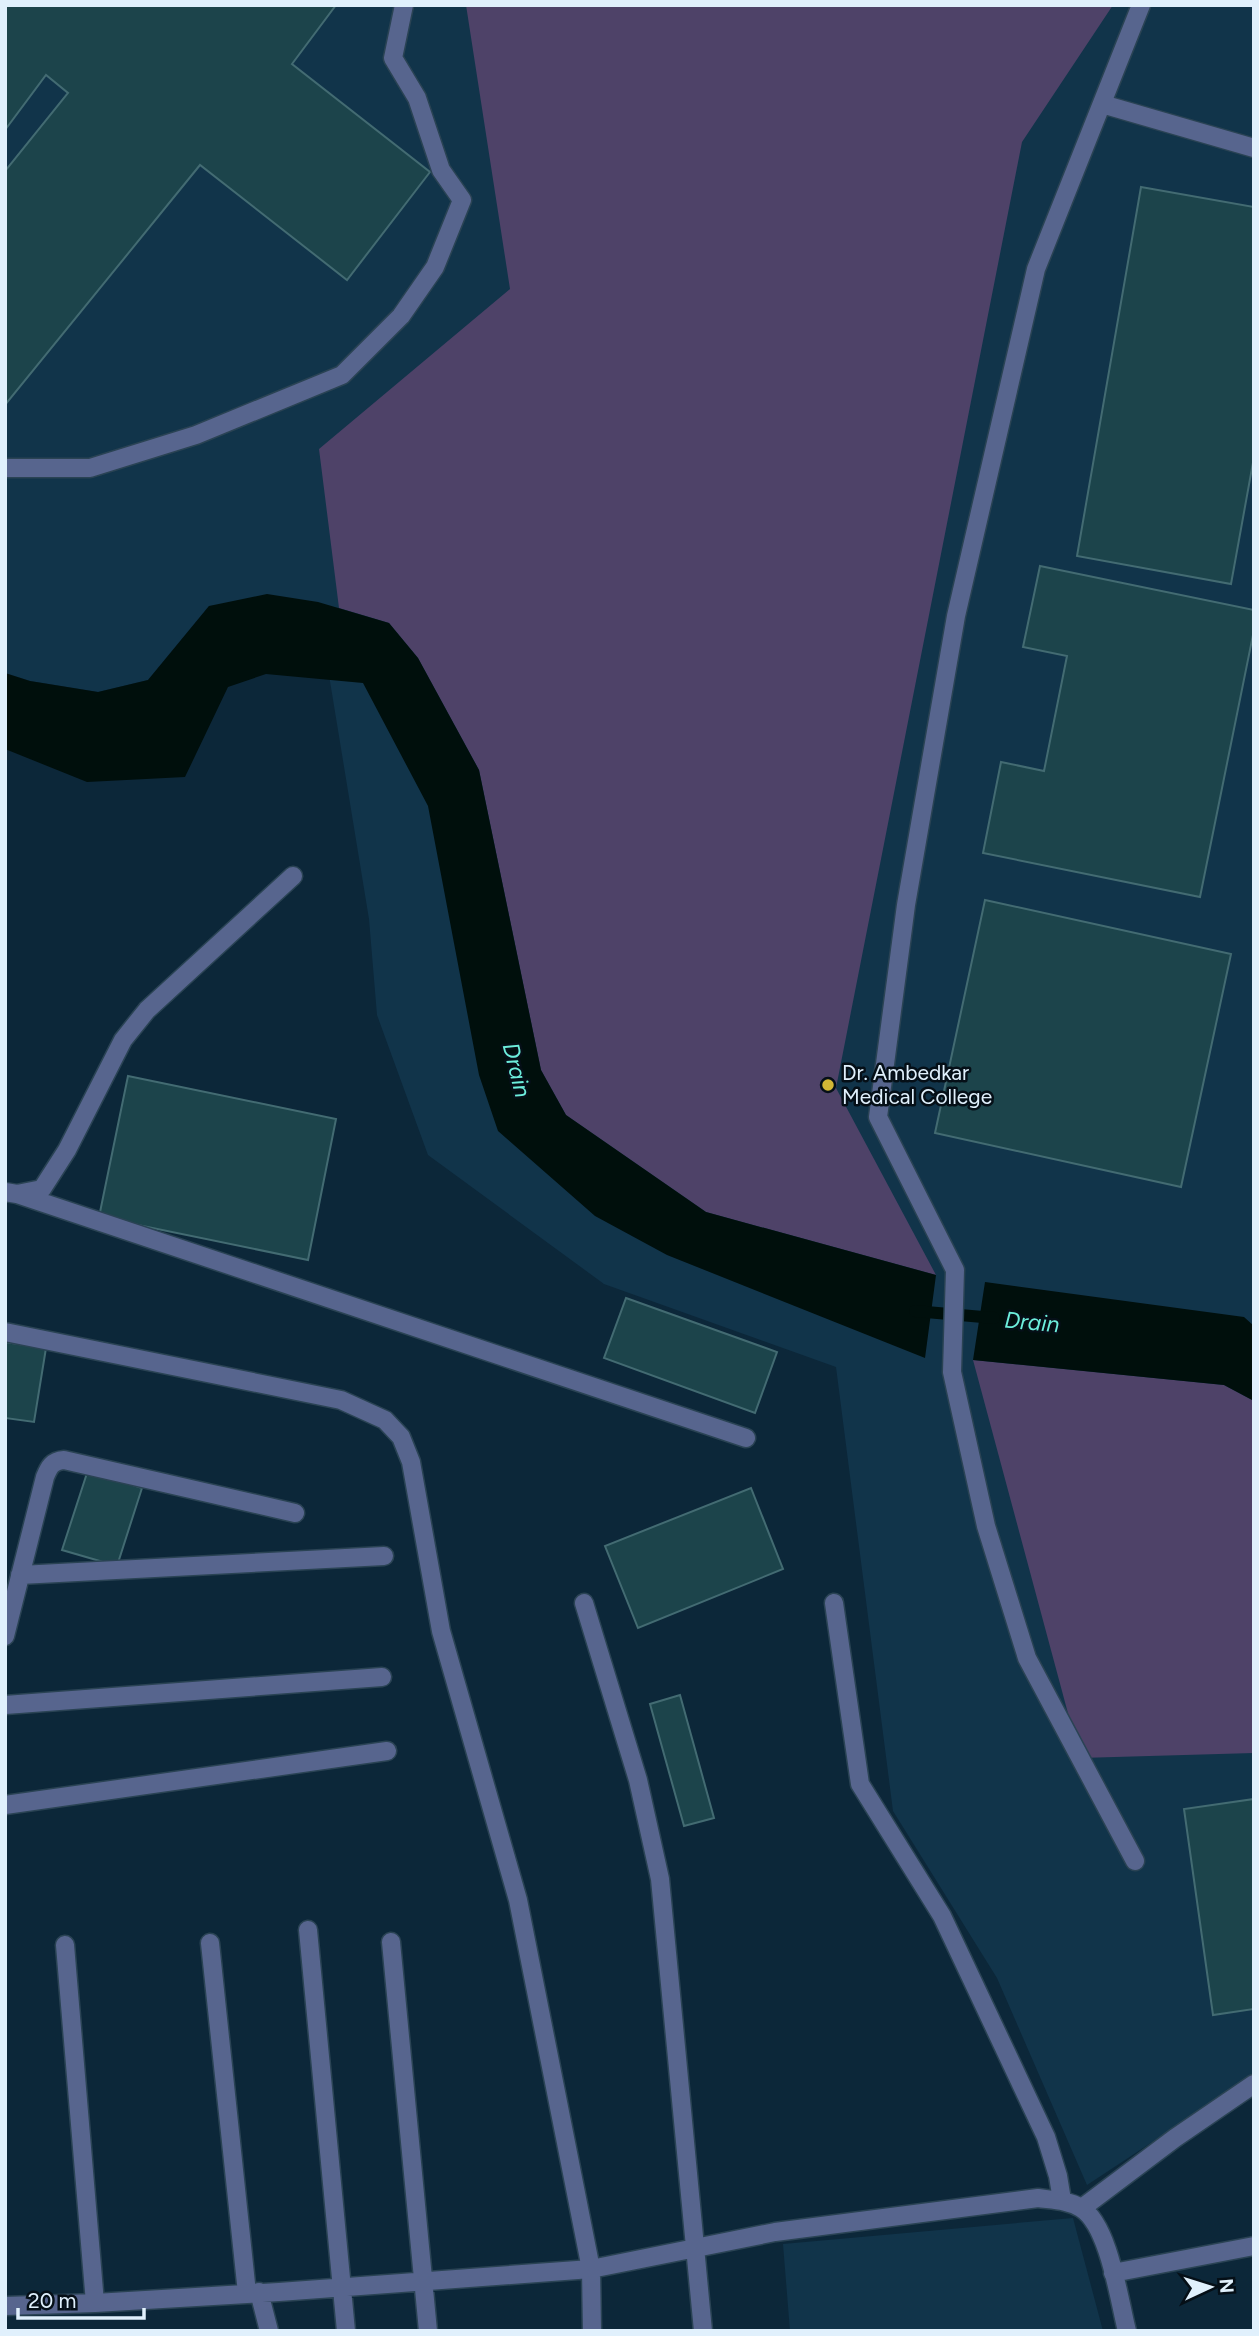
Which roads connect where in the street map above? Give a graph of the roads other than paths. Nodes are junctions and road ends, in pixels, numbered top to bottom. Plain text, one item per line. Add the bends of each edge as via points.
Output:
1 (404, 5) edge
2 (1141, 5) edge
3 (1102, 104) junction
4 (1254, 148) edge
5 (5, 468) edge
6 (293, 876) dead end
7 (11, 1193) edge
8 (5, 1332) edge
9 (746, 1438) dead end
10 (295, 1513) dead end
11 (384, 1556) dead end
12 (20, 1575) junction
13 (834, 1603) dead end
14 (584, 1604) dead end
15 (5, 1636) edge
16 (382, 1677) dead end
17 (5, 1705) edge
18 (387, 1751) dead end
19 (5, 1805) edge
20 (1135, 1861) dead end
21 (308, 1930) dead end
22 (391, 1942) dead end
23 (210, 1943) dead end
24 (65, 1945) dead end
25 (1254, 2084) edge
26 (1062, 2200) junction
27 (1082, 2208) junction
28 (1254, 2246) edge
29 (695, 2248) junction
30 (591, 2269) junction
31 (1113, 2273) junction
32 (422, 2281) junction
33 (341, 2286) junction
34 (253, 2292) junction
35 (95, 2303) junction
36 (5, 2306) edge
37 (268, 2331) edge
38 (346, 2331) edge
39 (428, 2331) edge
40 (592, 2331) edge
41 (703, 2331) edge
42 (1127, 2331) edge

1 - 5 street via 393,58 417,98 441,170 462,200 435,267 401,316 342,374 196,435 90,468
2 - 3 street
3 - 4 street
3 - 20 street via 1036,269 959,603 906,905 877,1117 955,1270 952,1372 986,1526 1027,1658
6 - 7 street via 147,1010 123,1040 67,1150 41,1189
7 - 9 street
8 - 30 street via 341,1400 384,1420 401,1437 411,1462 441,1631 518,1900
10 - 12 street via 57,1461 45,1478
11 - 12 street
12 - 15 street
13 - 26 street via 860,1783 942,1916 1046,2137
14 - 29 street via 638,1780 660,1879
16 - 17 street
18 - 19 street
21 - 33 street
22 - 32 street
23 - 34 street
24 - 35 street
25 - 27 street
26 - 27 street
26 - 29 street via 1038,2199 788,2230
27 - 31 street via 1097,2225
28 - 31 street
29 - 30 street
29 - 41 street
30 - 32 street
30 - 40 street
31 - 42 street
32 - 33 street
32 - 39 street
33 - 34 street
33 - 38 street
34 - 35 street
34 - 37 street
35 - 36 street

